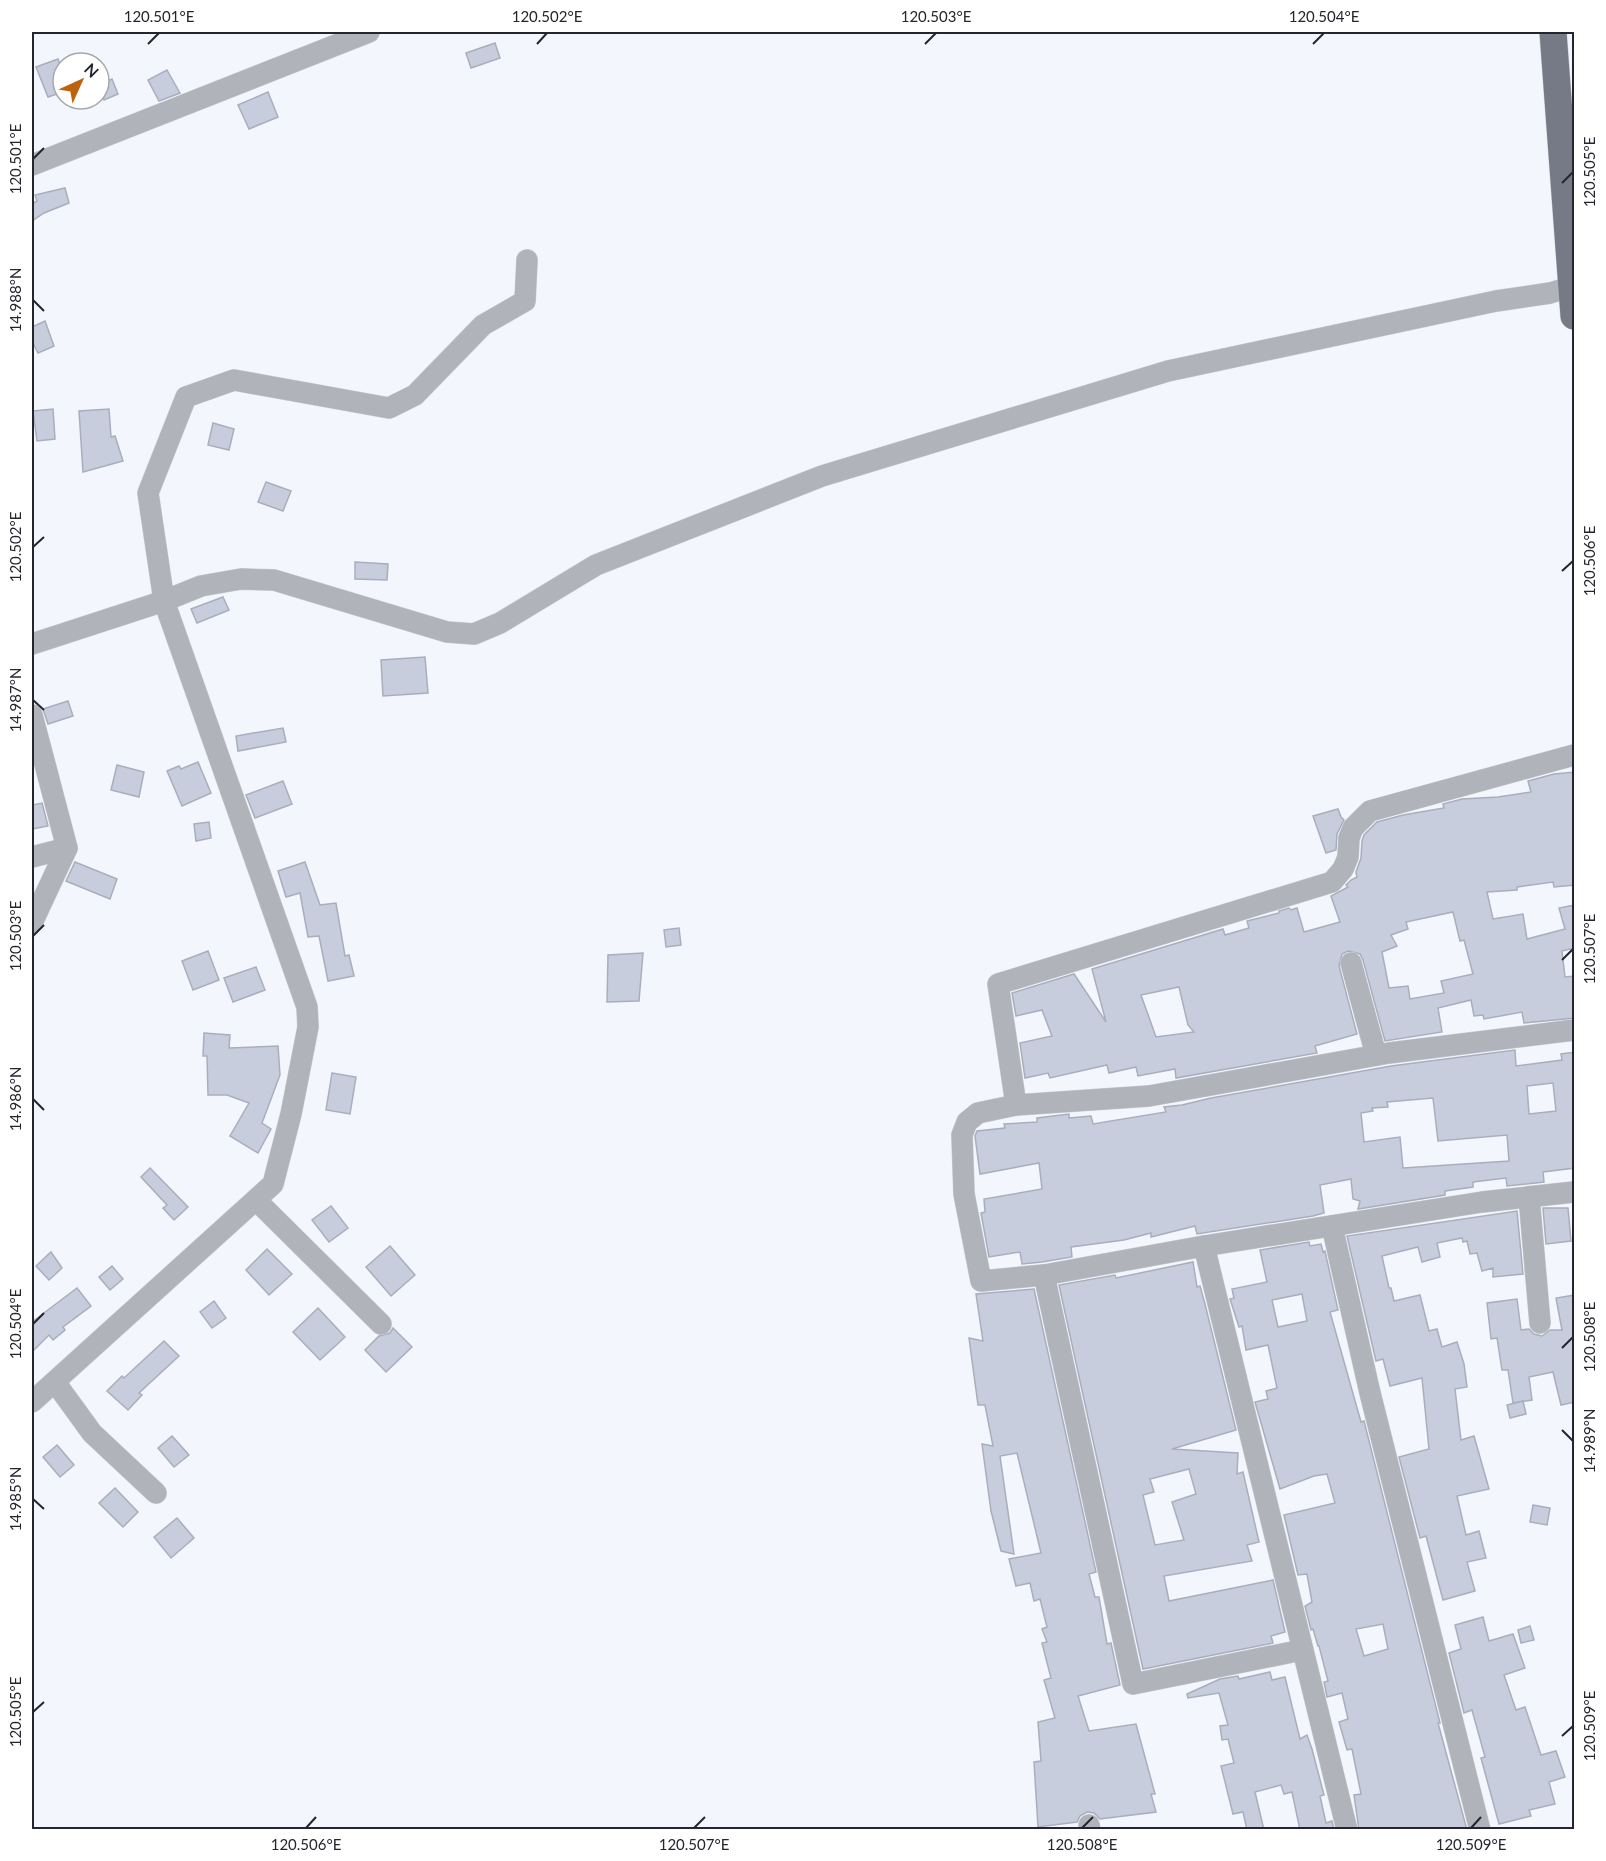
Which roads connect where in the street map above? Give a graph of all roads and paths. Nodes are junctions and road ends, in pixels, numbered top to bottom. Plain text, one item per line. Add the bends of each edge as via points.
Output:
1 (369, 32) edge
2 (1553, 32) edge
3 (32, 165) edge
4 (527, 260) dead end
5 (1573, 286) edge
6 (1575, 316) edge
7 (164, 601) junction
8 (32, 644) edge
9 (32, 715) edge
10 (1575, 755) edge
11 (67, 848) junction
12 (32, 857) edge
13 (32, 923) edge
14 (1351, 963) dead end
15 (1575, 1030) edge
16 (1376, 1055) junction
17 (1016, 1105) junction
18 (1575, 1192) edge
19 (1529, 1197) junction
20 (256, 1200) junction
21 (1332, 1226) junction
22 (1204, 1246) junction
23 (1044, 1275) junction
24 (1540, 1323) dead end
25 (381, 1324) dead end
26 (55, 1382) junction
27 (32, 1402) edge
28 (156, 1494) dead end
29 (1302, 1650) junction
30 (1347, 1830) edge
31 (1480, 1830) edge

1 - 3 street
2 - 5 main road
4 - 7 street via 525,301 483,324 415,395 389,408 234,380 186,397 148,493
5 - 6 main road
5 - 7 street via 1168,371 822,476 596,566 500,623 474,634 447,632 274,580 241,579 201,586
7 - 8 street
7 - 20 street via 307,1007 306,1038 273,1184
9 - 11 street
10 - 17 street via 1370,810 1353,828 1348,857 1332,882 998,984
11 - 12 street
11 - 13 street
14 - 16 street
15 - 16 street
16 - 17 street via 1149,1096
17 - 23 street via 978,1113 967,1122 962,1135 964,1194 981,1281
18 - 19 street
19 - 21 street
19 - 24 street
20 - 25 street
20 - 26 street
21 - 22 street
21 - 31 street
22 - 23 street
22 - 29 street
23 - 29 street via 1133,1684
26 - 27 street
26 - 28 street via 92,1432
29 - 30 street

